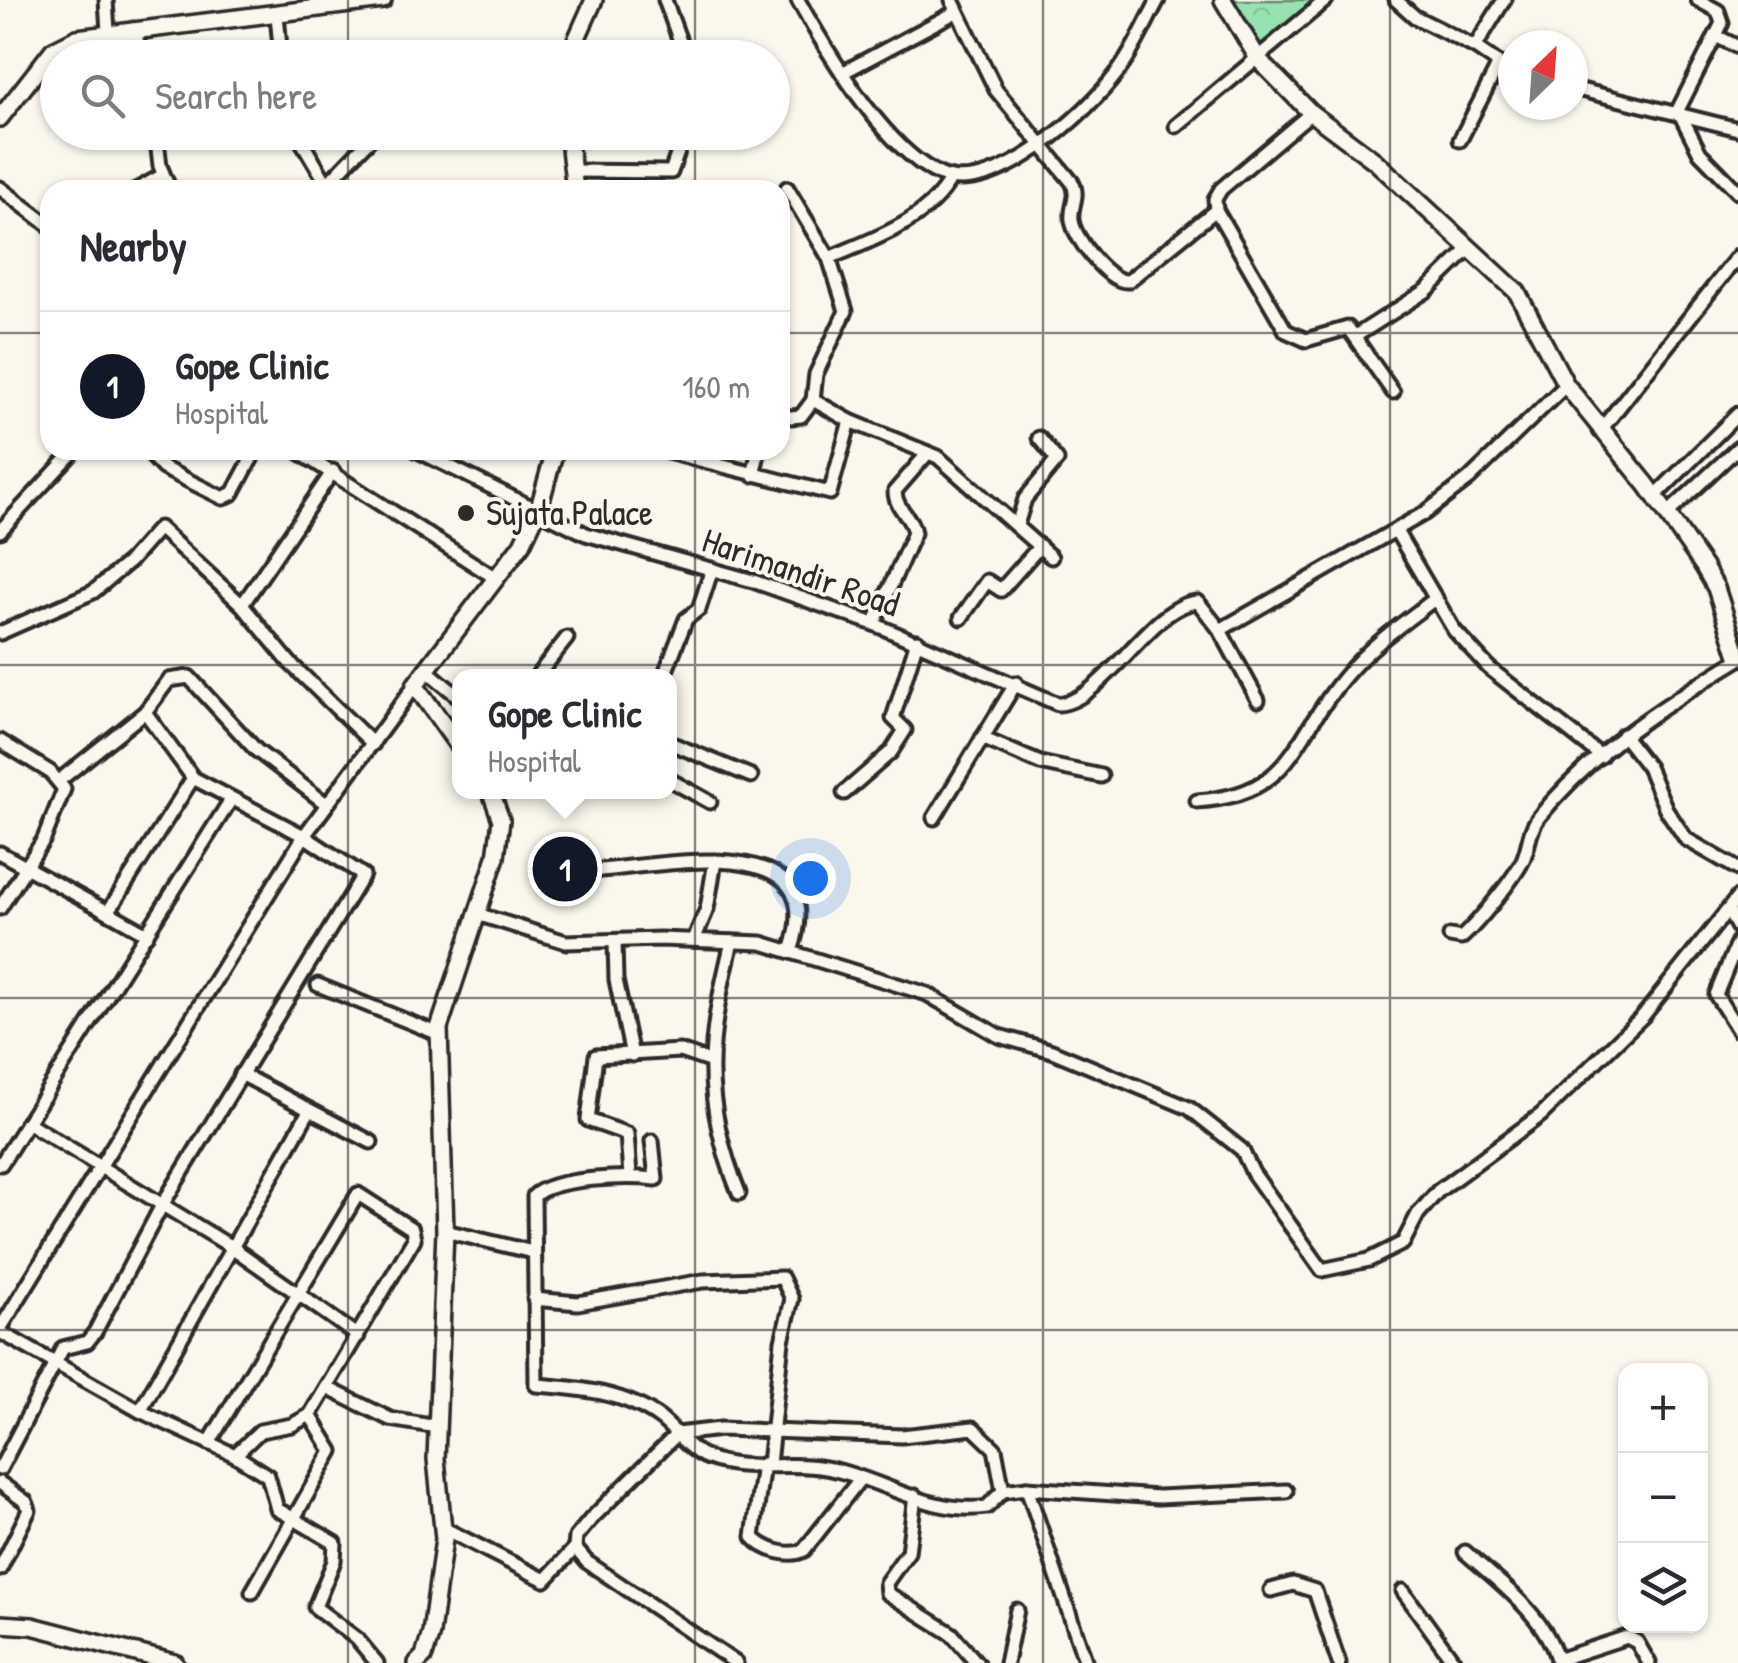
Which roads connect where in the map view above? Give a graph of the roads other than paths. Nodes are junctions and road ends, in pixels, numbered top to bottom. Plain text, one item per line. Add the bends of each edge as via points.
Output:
1 (106, 0) edge
2 (383, 0) edge
3 (594, 0) edge
4 (665, 0) edge
5 (798, 0) edge
6 (1158, 0) edge
7 (1222, 0) edge
8 (1326, 0) edge
9 (1396, 0) edge
10 (1504, 0) edge
11 (1698, 0) edge
12 (331, 4) edge
13 (954, 6) edge
14 (277, 15) junction
15 (133, 29) junction
16 (108, 32) junction
17 (1716, 36) junction
18 (79, 40) edge
19 (137, 40) edge
20 (279, 40) edge
21 (576, 40) edge
22 (679, 40) edge
23 (1475, 47) junction
24 (1738, 47) edge
25 (1259, 60) junction
26 (1498, 66) joint
27 (40, 68) edge
28 (842, 73) junction
29 (1588, 91) edge
30 (1678, 110) junction
31 (1311, 113) junction
32 (0, 118) edge
33 (1176, 126) dead end
34 (1738, 129) edge
35 (1460, 140) dead end
36 (1039, 147) junction
37 (159, 150) edge
38 (306, 150) edge
39 (360, 150) edge
40 (570, 150) edge
41 (679, 150) edge
42 (572, 171) junction
43 (163, 175) junction
44 (951, 178) junction
45 (154, 180) edge
46 (165, 180) edge
47 (324, 180) edge
48 (334, 180) edge
49 (573, 180) edge
50 (0, 188) edge
51 (1738, 192) edge
52 (790, 193) edge
53 (1216, 210) junction
54 (40, 218) edge
55 (1470, 249) junction
56 (1738, 256) edge
57 (828, 258) junction
58 (1357, 335) junction
59 (1566, 385) junction
60 (1393, 392) dead end
61 (814, 400) junction
62 (1738, 414) edge
63 (790, 417) edge
64 (850, 422) junction
65 (1600, 430) junction
66 (1039, 438) dead end
67 (1738, 448) edge
68 (928, 453) junction
69 (66, 460) edge
70 (155, 460) edge
71 (251, 460) edge
72 (314, 460) edge
73 (437, 460) edge
74 (552, 460) edge
75 (697, 460) edge
76 (757, 460) edge
77 (334, 471) junction
78 (753, 475) junction
79 (1655, 496) junction
80 (539, 508) junction
81 (1668, 514) junction
82 (1016, 525) junction
83 (0, 531) edge
84 (1396, 532) junction
85 (1040, 546) junction
86 (1051, 557) dead end
87 (712, 569) junction
88 (497, 580) junction
89 (1436, 598) junction
90 (242, 605) junction
91 (960, 618) dead end
92 (874, 624) junction
93 (1220, 630) junction
94 (0, 633) edge
95 (567, 638) dead end
96 (917, 642) junction
97 (1738, 658) edge
98 (425, 669) junction
99 (543, 669) edge
100 (667, 669) edge
101 (1016, 683) junction
102 (414, 685) junction
103 (452, 691) edge
104 (1258, 700) dead end
105 (145, 712) junction
106 (1623, 735) junction
107 (452, 737) edge
108 (982, 738) junction
109 (0, 741) edge
110 (373, 744) junction
111 (677, 746) edge
112 (1601, 756) junction
113 (752, 776) dead end
114 (1102, 776) dead end
115 (193, 778) junction
116 (60, 780) junction
117 (677, 784) edge
118 (844, 793) dead end
119 (494, 799) edge
120 (230, 801) junction
121 (710, 802) dead end
122 (1196, 802) dead end
123 (325, 804) junction
124 (934, 818) dead end
125 (304, 836) junction
126 (0, 853) edge
127 (715, 861) junction
128 (26, 866) junction
129 (1738, 869) edge
130 (589, 871) dead end
131 (1738, 897) edge
132 (0, 908) edge
133 (1728, 910) junction
134 (108, 912) junction
135 (477, 914) junction
136 (1738, 928) edge
137 (147, 934) junction
138 (1450, 936) dead end
139 (694, 940) junction
140 (1738, 941) edge
141 (615, 942) junction
142 (732, 942) junction
143 (791, 951) junction
144 (318, 986) dead end
145 (1738, 1030) edge
146 (439, 1034) junction
147 (632, 1055) junction
148 (709, 1062) junction
149 (241, 1074) junction
150 (310, 1111) junction
151 (27, 1122) junction
152 (371, 1142) dead end
153 (652, 1142) dead end
154 (1, 1164) edge
155 (99, 1165) junction
156 (630, 1176) junction
157 (739, 1193) dead end
158 (162, 1207) junction
159 (445, 1231) junction
160 (233, 1248) junction
161 (533, 1252) junction
162 (298, 1290) junction
163 (534, 1298) junction
164 (0, 1331) edge
165 (358, 1336) junction
166 (56, 1367) junction
167 (327, 1388) junction
168 (140, 1412) junction
169 (310, 1415) junction
170 (436, 1428) junction
171 (773, 1431) junction
172 (677, 1434) junction
173 (209, 1443) junction
174 (235, 1455) junction
175 (766, 1464) junction
176 (0, 1468) edge
177 (860, 1480) junction
178 (0, 1483) edge
179 (1027, 1488) junction
180 (1004, 1491) junction
181 (1286, 1491) dead end
182 (915, 1496) junction
183 (294, 1518) junction
184 (443, 1528) junction
185 (575, 1548) junction
186 (1465, 1552) dead end
187 (0, 1569) edge
188 (1271, 1590) dead end
189 (1403, 1591) dead end
190 (252, 1592) dead end
191 (1018, 1610) dead end
192 (0, 1624) edge
193 (729, 1661) edge
194 (1557, 1662) edge
195 (175, 1663) edge
196 (376, 1663) edge
197 (421, 1663) edge
198 (977, 1663) edge
199 (1006, 1663) edge
200 (1086, 1663) edge
201 (1340, 1663) edge
202 (1455, 1663) edge
203 (1649, 1663) edge

1 - 16 street
2 - 12 main road
3 - 21 main road
4 - 22 street
5 - 28 street
6 - 36 street via 1109,83
7 - 25 main road
8 - 25 street
9 - 23 street
10 - 23 street
11 - 17 street via 1721,17
12 - 14 main road
13 - 28 street
13 - 36 street via 984,72
14 - 15 main road
14 - 20 street
15 - 16 main road
15 - 19 street
16 - 18 main road
17 - 24 street
17 - 30 street
23 - 26 street
25 - 31 main road
25 - 33 street
26 - 35 street
27 - 32 main road
28 - 44 street via 874,116 930,168
29 - 30 street
30 - 34 street
30 - 51 street via 1700,153
31 - 53 street via 1221,188
31 - 55 main road via 1364,150
36 - 44 street via 972,178
36 - 53 street via 1076,190 1074,230 1120,282
37 - 43 street
38 - 47 street
39 - 48 street
40 - 42 main road
41 - 42 street via 671,172
42 - 49 main road
43 - 45 street
43 - 46 street
44 - 57 street via 940,200
50 - 54 street
52 - 57 street
53 - 58 street via 1286,331 1306,340 1337,328
55 - 58 street via 1426,291
55 - 59 main road via 1517,292
56 - 65 street
57 - 61 street via 846,312 816,374
58 - 60 street
59 - 65 main road
59 - 84 street via 1469,480
61 - 63 street via 801,416
61 - 64 street
62 - 79 street
64 - 68 street
64 - 78 street via 830,493
65 - 79 main road
66 - 82 street via 1058,460 1025,499
67 - 81 street
68 - 82 street
68 - 92 street via 895,490 914,533
69 - 83 street
70 - 71 street via 223,498 233,493
72 - 77 street
73 - 80 street, Harimandir Road
74 - 80 main road
75 - 78 street
76 - 78 street
77 - 88 street
77 - 90 street
79 - 81 main road
80 - 87 street, Harimandir Road via 586,534
80 - 88 main road
81 - 97 main road via 1716,588
82 - 85 street
84 - 89 street
84 - 93 street
85 - 86 street
85 - 91 street via 1002,590 987,581
87 - 92 street, Harimandir Road
87 - 100 street
88 - 98 main road
89 - 112 street via 1454,630 1490,668
89 - 122 street via 1348,673 1271,779 1244,796
90 - 94 street via 159,528 93,592
90 - 110 street
92 - 96 street, Harimandir Road
93 - 101 street, Harimandir Road via 1202,605 1184,605 1080,699 1058,704
93 - 104 street
95 - 99 street
96 - 101 street, Harimandir Road
96 - 118 street via 894,718 904,730 891,752
97 - 106 street
98 - 102 main road
98 - 103 street
101 - 108 street
102 - 107 main road
102 - 110 street
105 - 115 street
105 - 116 street
105 - 123 street via 169,680 188,678 256,750
106 - 112 street
106 - 129 street via 1686,838
108 - 114 street via 1040,763
108 - 124 street
109 - 116 street
110 - 123 street
111 - 113 street
112 - 138 street via 1536,820 1522,861 1480,922 1461,938
115 - 120 street
115 - 134 street
116 - 128 street via 60,807
117 - 121 street
119 - 135 main road via 500,830
120 - 125 street
120 - 137 street
123 - 125 street
125 - 149 street via 363,876
125 - 155 street
126 - 128 street
127 - 130 street
127 - 139 street
127 - 143 street via 758,866 787,882 801,914
128 - 132 street
128 - 134 street
131 - 133 street
133 - 136 street
133 - 143 street via 1643,1016 1541,1115 1438,1190 1403,1243 1369,1260 1322,1270 1242,1150 1189,1108 999,1036 927,994
134 - 137 street
135 - 141 street via 566,942
135 - 146 main road
137 - 151 street
139 - 141 street
139 - 142 street
140 - 145 street via 1716,995
141 - 147 street
142 - 143 street
142 - 148 street
144 - 146 street
146 - 159 main road
147 - 148 street via 680,1051
147 - 156 street via 596,1056 588,1120 627,1134
148 - 157 street
149 - 150 street
149 - 158 street
150 - 152 street
150 - 160 street
151 - 154 street
151 - 155 street
153 - 156 street via 656,1179
155 - 158 street
155 - 164 street
156 - 161 street via 537,1192
158 - 160 street
158 - 166 street via 95,1332 63,1348
159 - 161 street
159 - 170 main road
160 - 162 street
160 - 168 street
161 - 163 street
162 - 165 street
162 - 165 street via 358,1194 412,1230 414,1240
162 - 173 street
163 - 171 street via 578,1303 703,1281 782,1278 792,1298
163 - 172 street via 536,1384 634,1403
164 - 166 street
165 - 167 street
166 - 168 street
166 - 176 street
167 - 169 street
167 - 170 street via 390,1419
168 - 173 street
169 - 174 street via 260,1431
169 - 183 street via 332,1451
170 - 184 main road
171 - 172 street
171 - 175 street
171 - 180 street via 902,1436 973,1428 995,1449
172 - 175 street via 711,1459
172 - 185 street via 590,1519
173 - 174 street
174 - 183 street via 268,1476 273,1502
175 - 177 street via 831,1469
175 - 177 street via 753,1537 790,1554 804,1550
177 - 182 street
178 - 187 street via 30,1510
179 - 180 street
179 - 181 street via 1158,1496
179 - 200 street
180 - 182 street via 983,1508
182 - 198 street via 908,1552 886,1582 887,1593 952,1634
183 - 190 street
183 - 196 street via 335,1543 315,1607
184 - 185 street via 545,1580
184 - 197 main road
185 - 193 street
186 - 194 street via 1536,1622
188 - 201 street via 1294,1584 1315,1590
189 - 202 street
191 - 199 street
192 - 195 main road via 32,1626
194 - 203 street via 1628,1636

